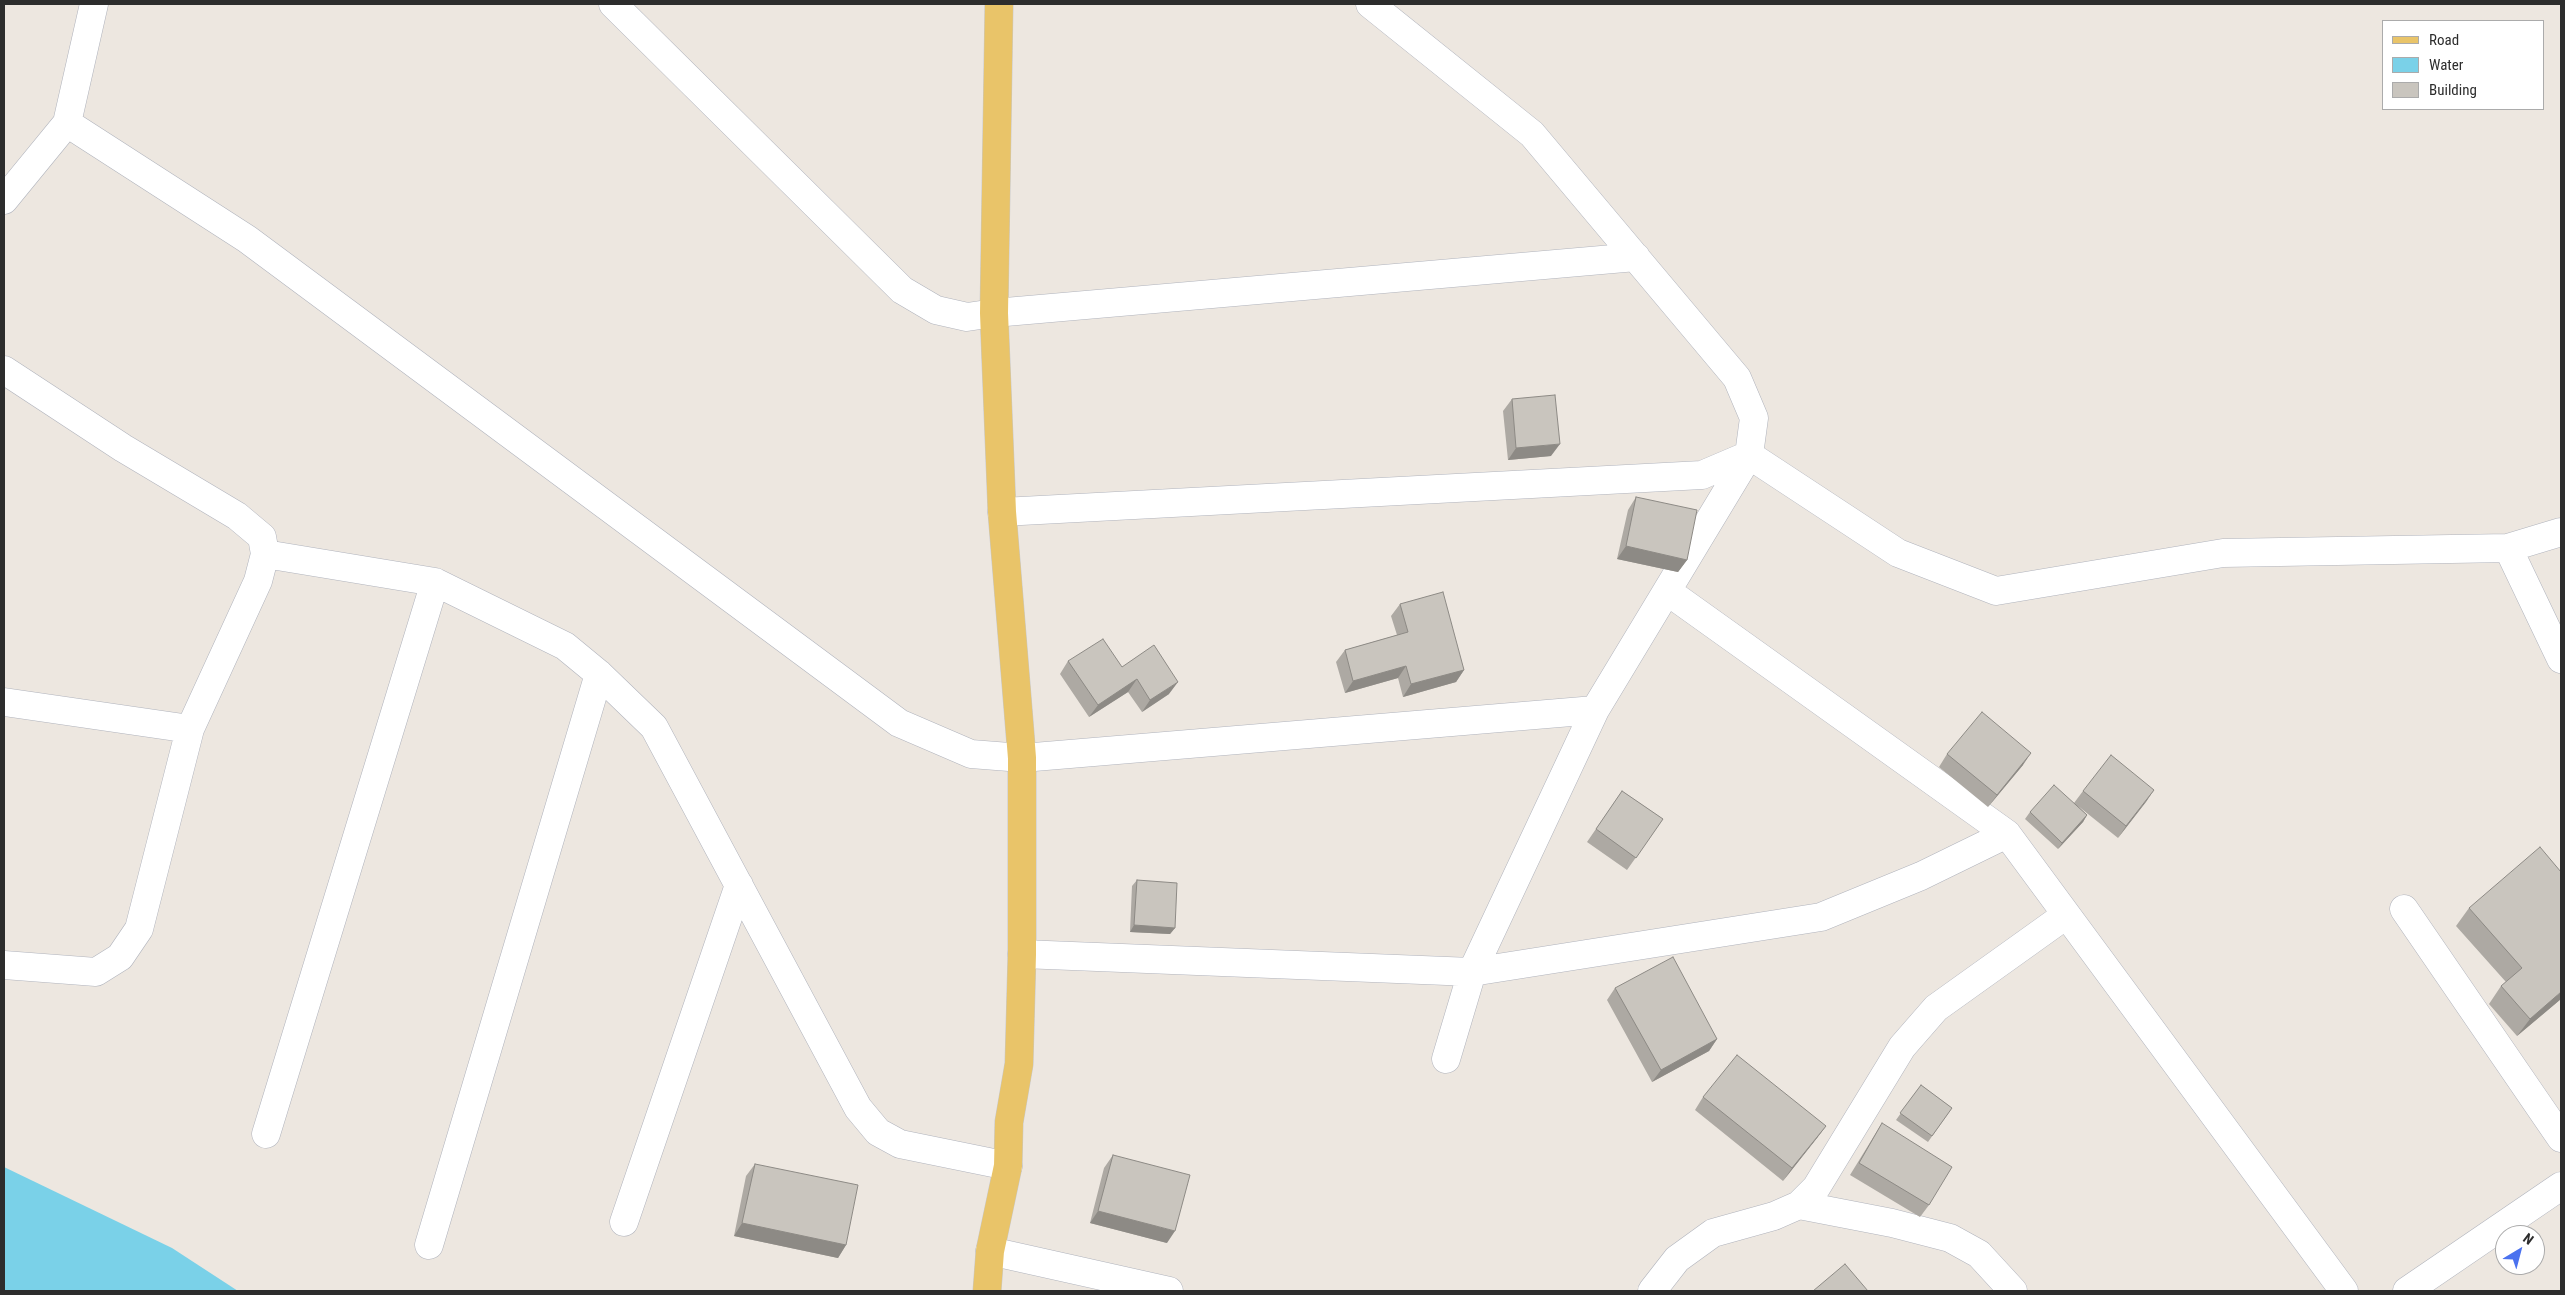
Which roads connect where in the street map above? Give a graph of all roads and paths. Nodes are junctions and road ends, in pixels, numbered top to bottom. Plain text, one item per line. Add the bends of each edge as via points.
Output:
1 (94, 4) edge
2 (613, 4) edge
3 (998, 4) edge
4 (1370, 4) edge
5 (67, 123) junction
6 (4, 200) edge
7 (1636, 257) junction
8 (994, 313) junction
9 (4, 370) edge
10 (1749, 456) junction
11 (1002, 512) junction
12 (2561, 532) edge
13 (264, 546) junction
14 (2508, 548) junction
15 (435, 582) junction
16 (1667, 591) junction
17 (2561, 658) edge
18 (599, 674) junction
19 (4, 702) edge
20 (1595, 710) junction
21 (190, 729) junction
22 (1022, 758) junction
23 (2007, 834) junction
24 (739, 885) junction
25 (2404, 909) dead end
26 (2066, 915) junction
27 (1022, 954) junction
28 (4, 965) edge
29 (1472, 972) junction
30 (1446, 1059) dead end
31 (266, 1134) dead end
32 (2561, 1138) edge
33 (1008, 1166) junction
34 (2561, 1186) edge
35 (1799, 1204) junction
36 (624, 1222) dead end
37 (429, 1245) dead end
38 (990, 1251) junction
39 (987, 1291) edge
40 (1169, 1291) edge
41 (1652, 1291) edge
42 (2013, 1291) edge
43 (2344, 1291) edge
44 (2408, 1291) edge

1 - 5 street
2 - 8 street via 902,290 936,310 967,317
3 - 8 main road
4 - 7 street via 1532,134
5 - 6 street
5 - 22 street via 248,239 899,723 971,754
7 - 8 street
7 - 10 street via 1737,378 1754,418
8 - 11 main road
9 - 13 street via 123,448 237,516
10 - 11 street via 1702,475
10 - 14 street via 1898,553 1996,591 2223,553
10 - 16 street
11 - 22 main road
12 - 14 street
13 - 15 street
13 - 21 street via 258,581
14 - 17 street
15 - 18 street via 565,646
15 - 31 street
16 - 20 street
16 - 23 street
18 - 24 street via 654,727
18 - 37 street
19 - 21 street
20 - 22 street
20 - 29 street
21 - 28 street via 139,929 120,958 96,972
22 - 27 main road
23 - 26 street
23 - 29 street via 1921,876 1821,917
24 - 33 street via 858,1108 878,1132 900,1144
24 - 36 street
25 - 32 street
26 - 35 street via 1936,1008 1902,1047 1816,1188
26 - 43 street
27 - 29 street
27 - 33 main road via 1019,1064 1009,1122
29 - 30 street
33 - 38 main road
34 - 44 street
35 - 41 street via 1774,1216 1713,1233 1677,1259
35 - 42 street via 1950,1238 1979,1254
38 - 39 main road
38 - 40 street

